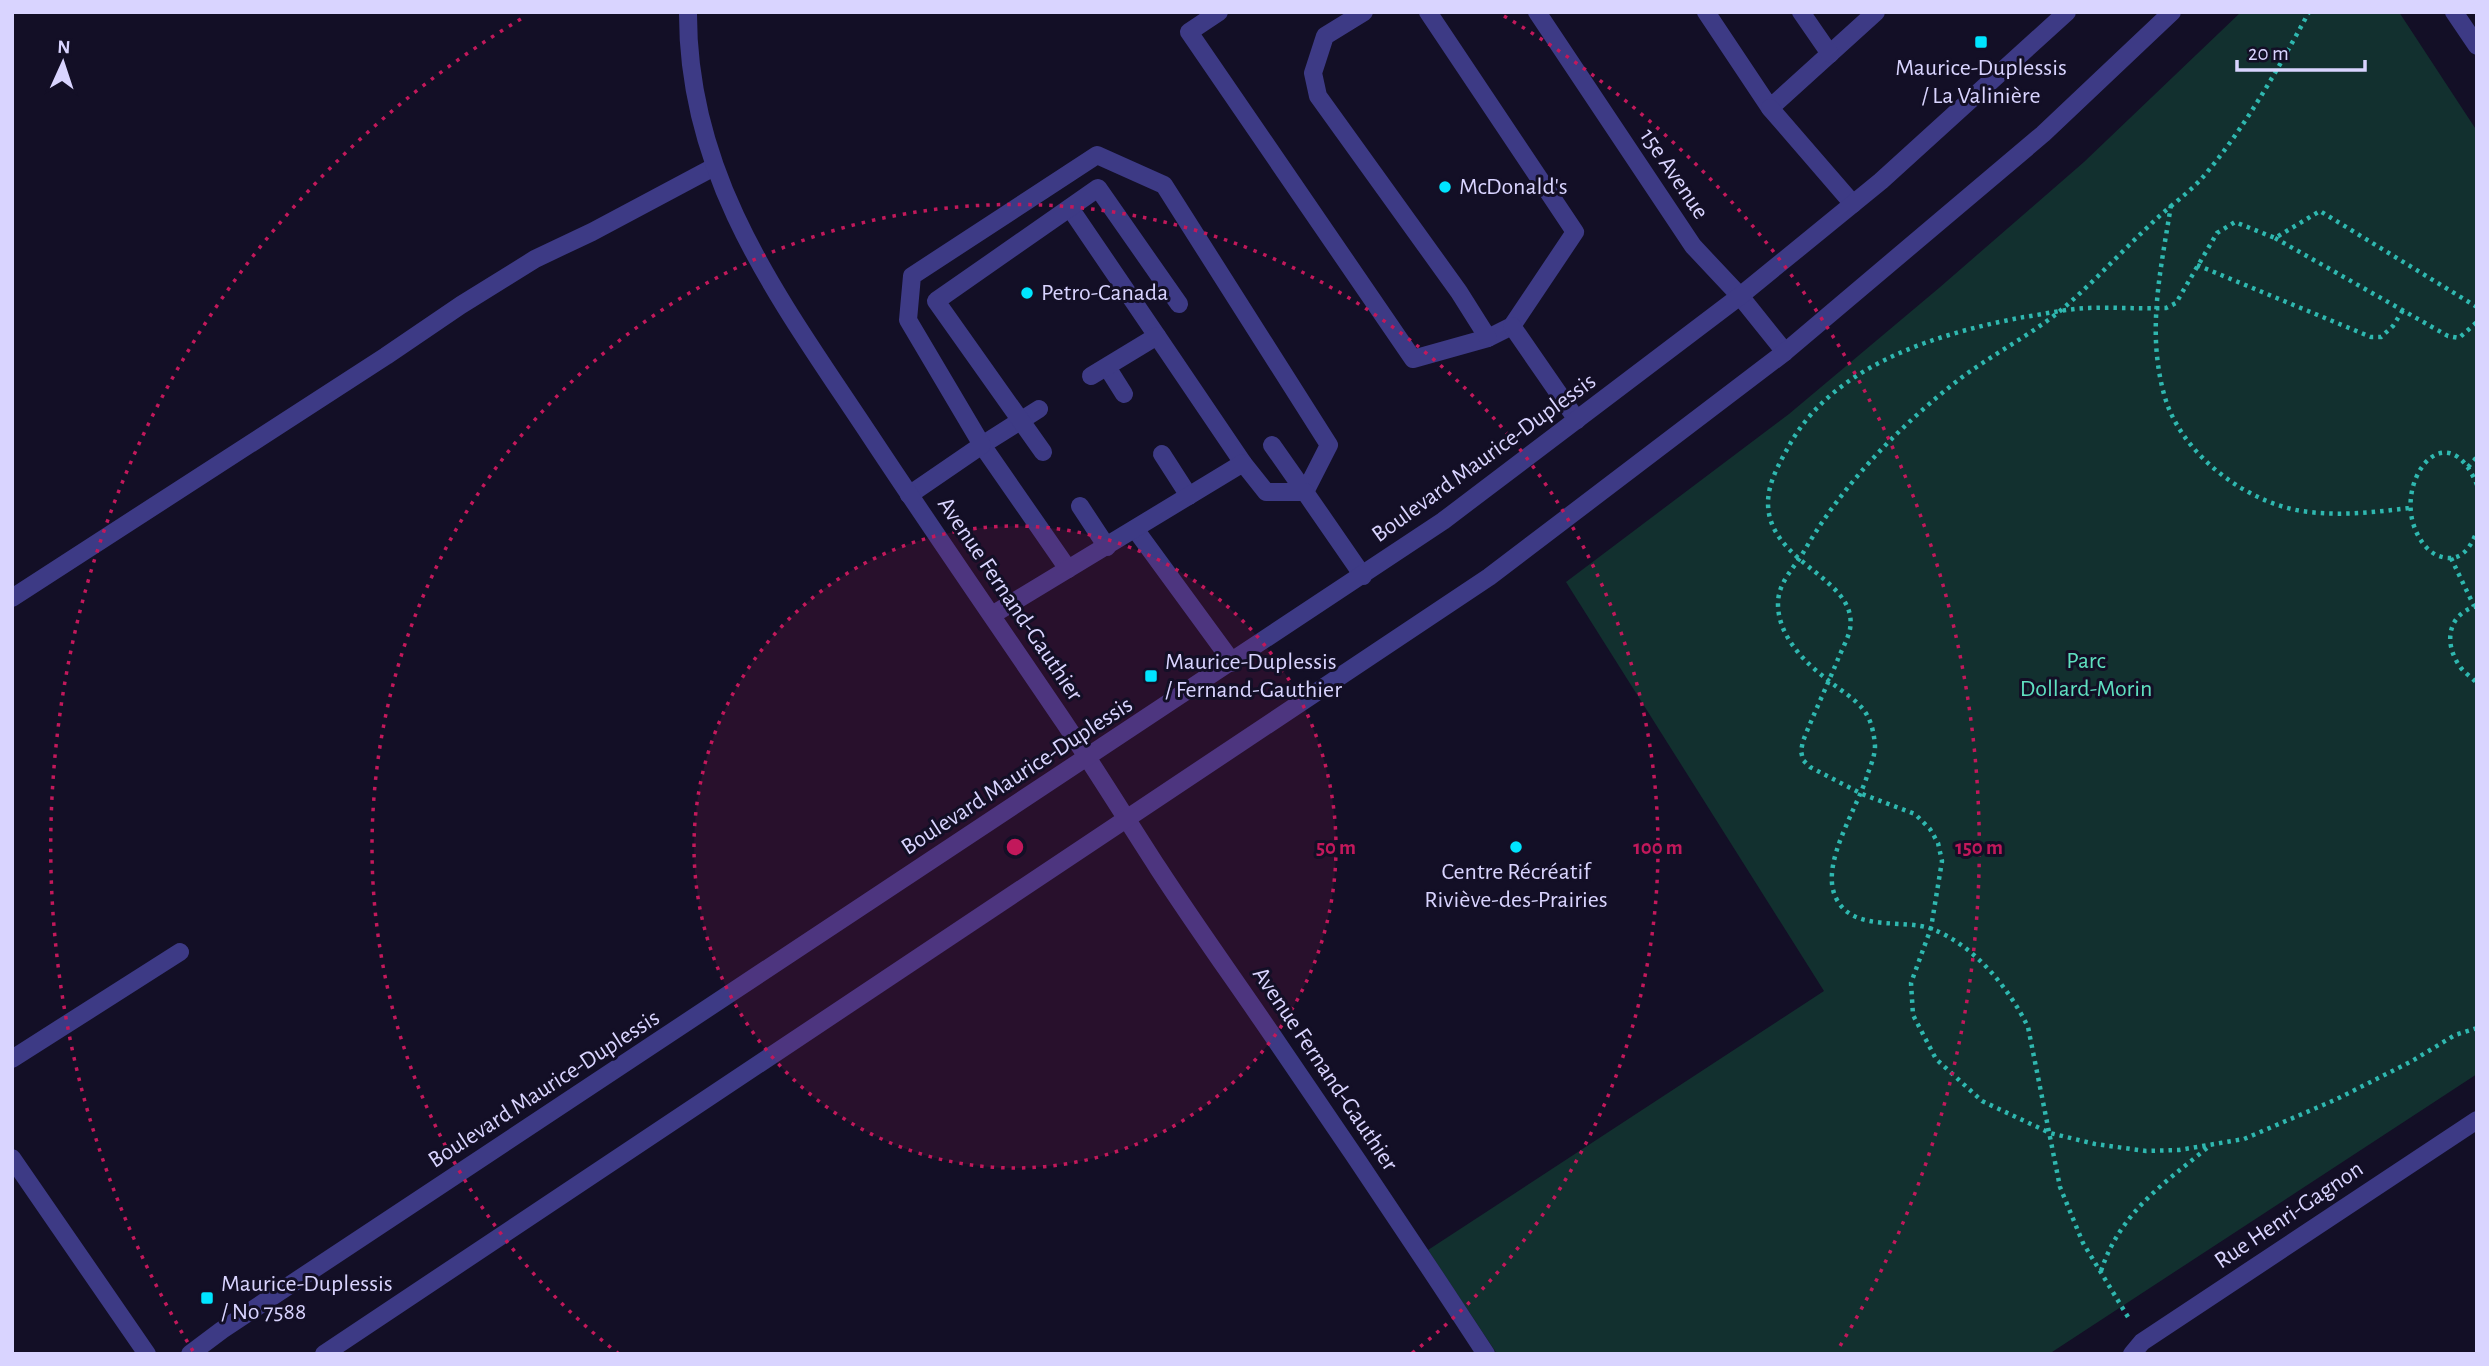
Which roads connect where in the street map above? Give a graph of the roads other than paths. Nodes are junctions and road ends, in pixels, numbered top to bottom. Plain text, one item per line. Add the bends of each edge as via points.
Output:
1 (688, 12) edge
2 (1219, 12) edge
3 (1364, 12) edge
4 (1428, 12) edge
5 (1537, 12) edge
6 (1706, 12) edge
7 (1801, 12) edge
8 (1876, 12) edge
9 (2067, 12) edge
10 (2172, 12) edge
11 (2454, 12) edge
12 (2477, 46) edge
13 (1830, 54) junction
14 (1770, 108) junction
15 (714, 167) junction
16 (1853, 204) junction
17 (1070, 208) junction
18 (1740, 296) junction
19 (1179, 304) dead end
20 (1512, 326) junction
21 (1157, 336) junction
22 (1488, 338) junction
23 (1785, 352) junction
24 (1107, 367) junction
25 (1091, 376) dead end
26 (1124, 394) dead end
27 (1039, 409) dead end
28 (1577, 420) junction
29 (1021, 421) junction
30 (982, 445) junction
31 (1272, 445) dead end
32 (1043, 452) dead end
33 (1162, 454) dead end
34 (1243, 463) junction
35 (1306, 492) junction
36 (909, 495) junction
37 (1189, 496) junction
38 (1080, 506) dead end
39 (1135, 529) junction
40 (1107, 547) junction
41 (1069, 569) junction
42 (1363, 576) junction
43 (12, 598) edge
44 (992, 615) junction
45 (1233, 663) junction
46 (1088, 758) junction
47 (1126, 818) junction
48 (180, 952) dead end
49 (12, 1059) edge
50 (2477, 1120) edge
51 (12, 1158) edge
52 (2137, 1348) edge
53 (146, 1354) edge
54 (190, 1354) edge
55 (324, 1354) edge
56 (1486, 1354) edge

1 - 15 street, Avenue Fernand-Gauthier via 697,107
2 - 22 street via 1189,32 1413,359
3 - 22 street via 1325,37 1313,73 1318,96 1460,292
4 - 20 street via 1574,232
5 - 18 street, 15e Avenue via 1693,246
6 - 14 street
7 - 13 street
8 - 13 street
9 - 16 street, Boulevard Maurice-Duplessis
10 - 23 street via 2043,134
11 - 12 street
13 - 14 street
14 - 16 street
15 - 36 street, Avenue Fernand-Gauthier via 769,280
15 - 43 street via 535,259 471,298
16 - 18 street, Boulevard Maurice-Duplessis
17 - 19 street via 1098,188
17 - 21 street
17 - 29 street via 936,301
18 - 23 street, 15e Avenue
18 - 28 street, Boulevard Maurice-Duplessis
20 - 22 street
20 - 28 street
21 - 24 street
21 - 34 street
23 - 47 street via 1489,577
24 - 25 street
24 - 26 street
27 - 29 street
28 - 42 street, Boulevard Maurice-Duplessis
29 - 30 street
29 - 32 street
30 - 35 street via 908,320 912,276 1097,156 1164,185 1329,445
30 - 36 street
30 - 41 street
31 - 35 street
33 - 37 street
34 - 35 street via 1266,492
34 - 37 street
35 - 42 street
36 - 44 street, Avenue Fernand-Gauthier
37 - 39 street
38 - 40 street
39 - 40 street
39 - 45 street
40 - 41 street
41 - 44 street
42 - 45 street, Boulevard Maurice-Duplessis
44 - 46 street, Avenue Fernand-Gauthier
45 - 46 street, Boulevard Maurice-Duplessis
46 - 47 street, Avenue Fernand-Gauthier
46 - 54 street, Boulevard Maurice-Duplessis
47 - 55 street
47 - 56 street, Avenue Fernand-Gauthier
48 - 49 street
50 - 52 street, Rue Henri-Gagnon
51 - 53 street

